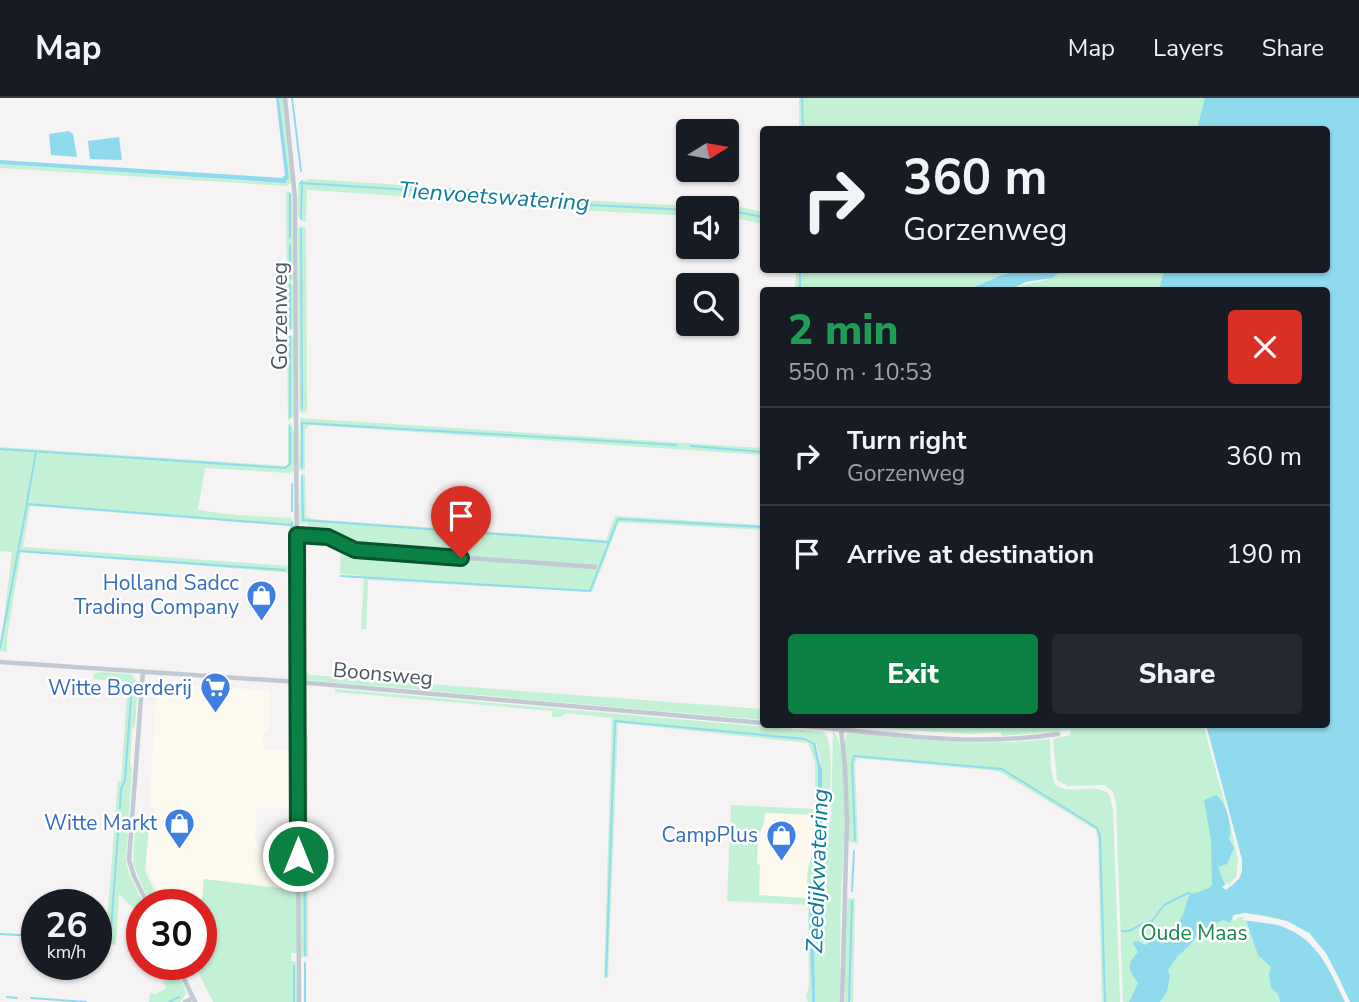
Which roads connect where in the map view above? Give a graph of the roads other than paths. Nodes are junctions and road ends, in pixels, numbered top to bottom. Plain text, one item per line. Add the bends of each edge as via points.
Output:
1 (285, 98) edge
2 (297, 535) junction
3 (594, 567) dead end
4 (0, 662) edge
5 (142, 671) junction
6 (298, 682) junction
7 (760, 723) edge
8 (830, 728) edge
9 (841, 729) junction
10 (1058, 734) dead end
11 (140, 889) edge
12 (185, 980) edge
13 (194, 1000) edge
14 (185, 1002) edge
15 (299, 1002) edge
16 (842, 1002) edge

1 - 2 street, Gorzenweg via 295,198
2 - 3 street via 328,537 355,550
2 - 6 street, Gorzenweg
4 - 5 street, Boonsweg
5 - 6 street, Boonsweg
5 - 11 street via 129,860
6 - 7 street, Boonsweg
6 - 15 street, Gorzenweg
8 - 9 street
9 - 10 street via 984,741
9 - 16 street via 846,820
12 - 13 street
13 - 14 street

